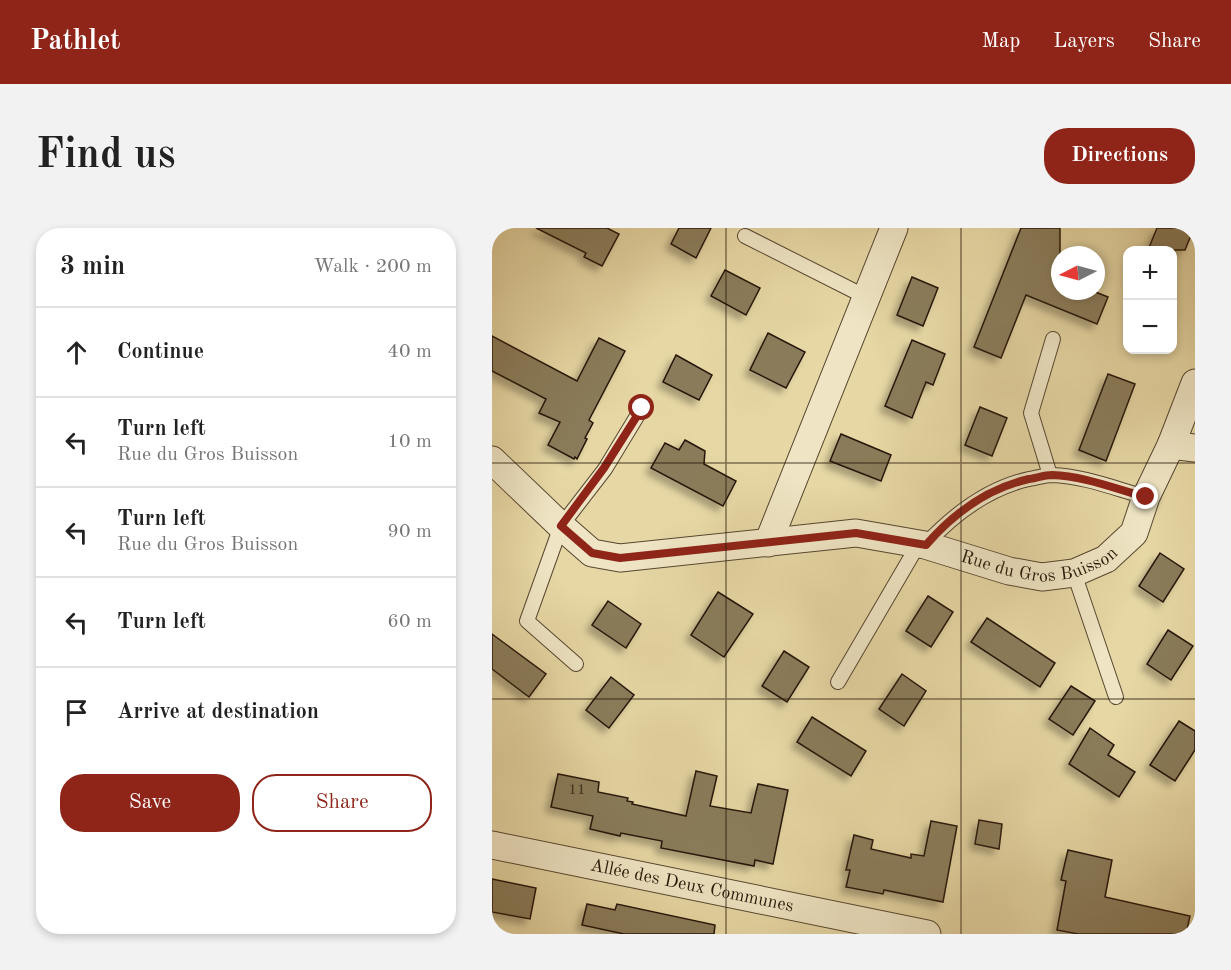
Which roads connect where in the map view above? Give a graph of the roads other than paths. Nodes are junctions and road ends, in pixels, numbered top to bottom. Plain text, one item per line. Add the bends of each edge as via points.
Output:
1 (894, 228) edge
2 (745, 236) dead end
3 (866, 297) junction
4 (1053, 339) dead end
5 (1195, 383) edge
6 (642, 408) dead end
7 (1183, 446) edge
8 (492, 460) edge
9 (1050, 475) junction
10 (1146, 497) junction
11 (561, 526) junction
12 (768, 543) junction
13 (922, 545) junction
14 (1074, 573) junction
15 (576, 664) dead end
16 (838, 682) dead end
17 (1116, 697) dead end
18 (492, 845) edge
19 (927, 934) edge

1 - 3 street
2 - 3 lane
3 - 12 street
4 - 9 lane via 1031,413
5 - 7 street, Rue du Gros Buisson
6 - 11 lane
7 - 10 street, Rue du Gros Buisson
8 - 11 street, Rue du Gros Buisson
9 - 10 lane via 1078,478
9 - 13 lane via 986,494
10 - 14 street, Rue du Gros Buisson via 1134,533 1106,559
11 - 12 street, Rue du Gros Buisson via 592,553 620,558
11 - 15 lane via 527,621
12 - 13 street, Rue du Gros Buisson via 856,533
13 - 14 street, Rue du Gros Buisson via 1009,571 1042,577
13 - 16 lane
14 - 17 lane
18 - 19 street, Allée des Deux Communes

